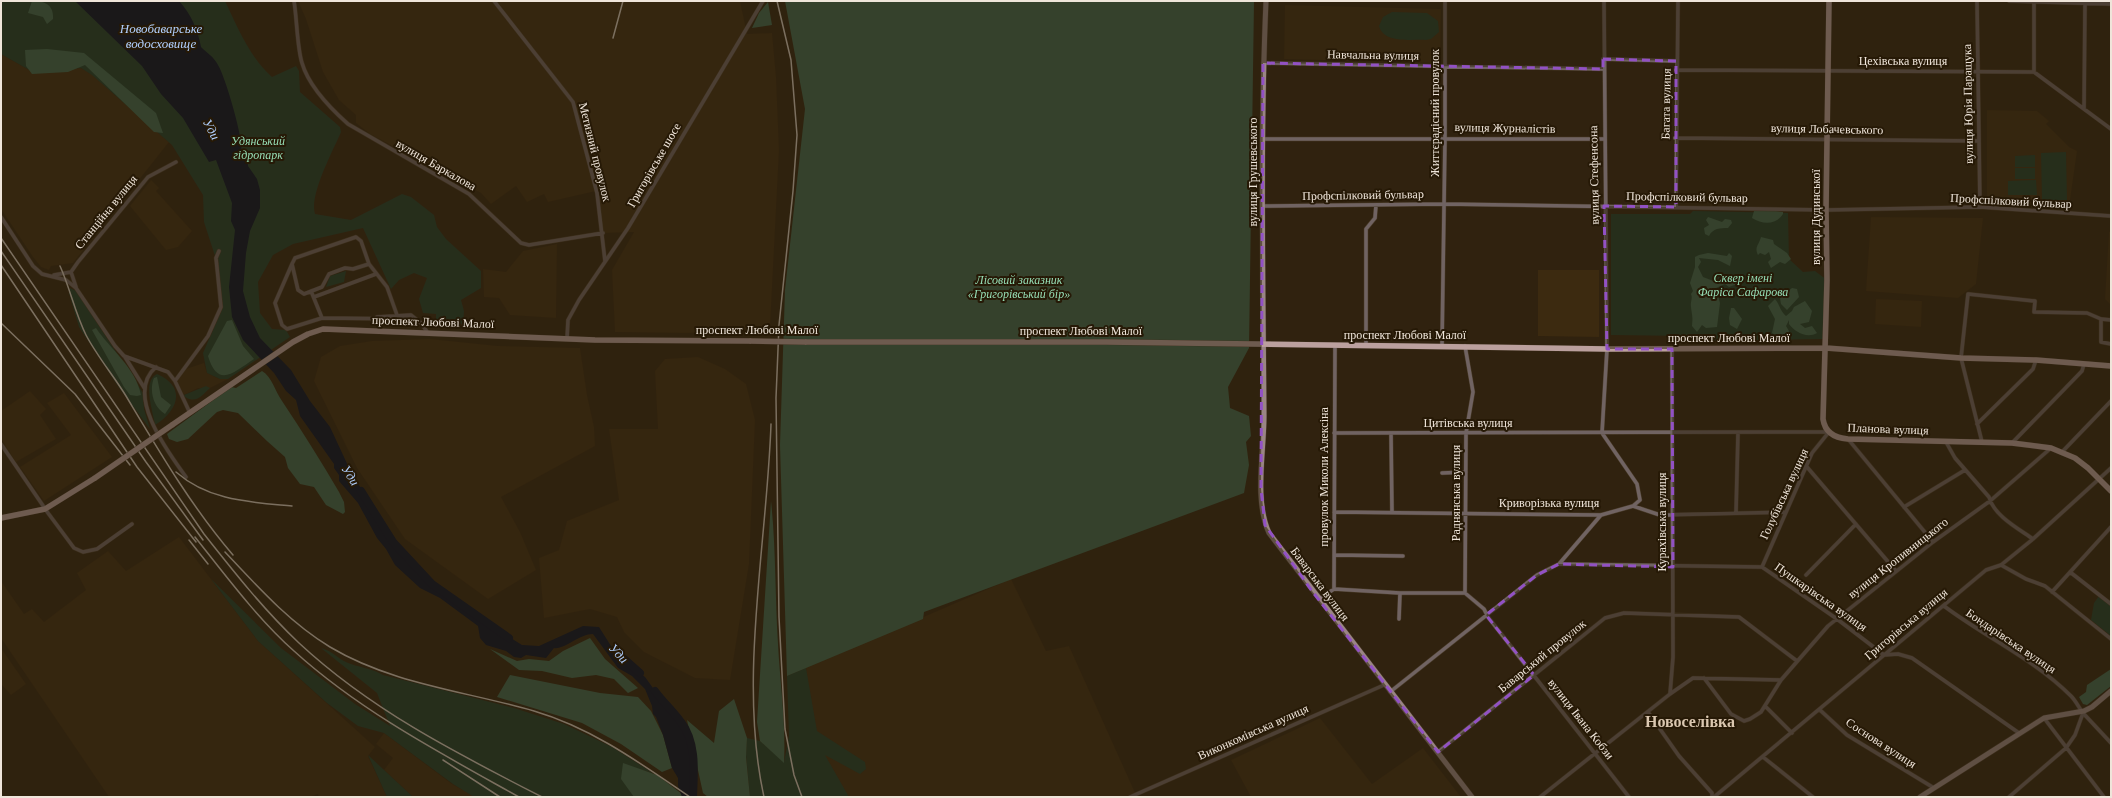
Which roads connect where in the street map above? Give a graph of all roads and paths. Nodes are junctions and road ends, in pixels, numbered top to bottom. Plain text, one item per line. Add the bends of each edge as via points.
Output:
1 (294, 1) edge
2 (494, 1) edge
3 (763, 1) edge
4 (1266, 1) edge
5 (1445, 1) edge
6 (1604, 1) edge
7 (1678, 1) edge
8 (1829, 1) edge
9 (1977, 1) edge
10 (2009, 1) edge
11 (2034, 2) edge
12 (2084, 4) junction
13 (2111, 4) edge
14 (1603, 60) junction
15 (1676, 61) junction
16 (1263, 63) junction
17 (1445, 66) junction
18 (1603, 69) junction
19 (1676, 70) junction
20 (1829, 70) junction
21 (1977, 71) junction
22 (2034, 72) junction
23 (2084, 109) junction
24 (2111, 129) edge
25 (1446, 138) junction
26 (1675, 138) junction
27 (1262, 139) junction
28 (1604, 139) junction
29 (1827, 139) junction
30 (1979, 140) junction
31 (176, 162) dead end
32 (1444, 204) junction
33 (1376, 205) junction
34 (1263, 206) junction
35 (1604, 206) junction
36 (1676, 207) junction
37 (1980, 208) junction
38 (1826, 210) junction
39 (2111, 216) edge
40 (1, 217) edge
41 (603, 233) junction
42 (219, 251) dead end
43 (605, 261) junction
44 (292, 264) junction
45 (369, 264) junction
46 (71, 272) junction
47 (376, 274) junction
48 (54, 275) junction
49 (76, 288) junction
50 (311, 291) junction
51 (314, 297) junction
52 (397, 315) junction
53 (322, 318) junction
54 (370, 319) junction
55 (2101, 319) junction
56 (2111, 320) edge
57 (421, 323) junction
58 (428, 333) junction
59 (567, 339) junction
60 (1263, 344) junction
61 (2111, 344) edge
62 (1335, 346) junction
63 (1366, 346) junction
64 (1442, 346) junction
65 (1465, 346) junction
66 (1826, 348) junction
67 (1607, 349) junction
68 (1672, 349) junction
69 (124, 356) junction
70 (1962, 358) junction
71 (2036, 360) junction
72 (2084, 364) junction
73 (2111, 366) edge
74 (156, 367) junction
75 (175, 381) junction
76 (145, 389) junction
77 (2111, 401) edge
78 (190, 412) junction
79 (1977, 424) junction
80 (1828, 432) junction
81 (1334, 433) junction
82 (1391, 433) junction
83 (1466, 433) junction
84 (1602, 433) junction
85 (1672, 433) junction
86 (1738, 433) junction
87 (1848, 439) junction
88 (1946, 442) junction
89 (1982, 442) junction
90 (2012, 443) junction
91 (1, 444) edge
92 (2051, 448) junction
93 (2062, 452) junction
94 (1807, 467) junction
95 (2111, 468) edge
96 (1965, 470) junction
97 (1466, 472) junction
98 (1442, 473) dead end
99 (186, 477) dead end
100 (2099, 479) junction
101 (2111, 492) edge
102 (1990, 501) junction
103 (1632, 506) junction
104 (1904, 507) junction
105 (45, 509) junction
106 (1334, 512) junction
107 (1392, 512) junction
108 (1466, 512) junction
109 (1786, 512) junction
110 (1736, 513) junction
111 (1672, 514) junction
112 (1601, 515) junction
113 (1, 518) edge
114 (132, 524) dead end
115 (1856, 524) junction
116 (2111, 528) edge
117 (2033, 539) junction
118 (1933, 542) junction
119 (1334, 555) junction
120 (1403, 556) dead end
121 (1558, 564) junction
122 (2001, 565) junction
123 (1673, 567) junction
124 (1762, 567) junction
125 (1896, 571) junction
126 (2070, 572) junction
127 (1806, 575) dead end
128 (1334, 589) junction
129 (2052, 592) junction
130 (1400, 593) junction
131 (1466, 593) junction
132 (1319, 599) junction
133 (2111, 604) edge
134 (1944, 606) junction
135 (1487, 615) junction
136 (1673, 615) junction
137 (1399, 619) dead end
138 (1837, 619) junction
139 (2111, 639) edge
140 (1884, 655) junction
141 (1798, 661) junction
142 (1534, 674) junction
143 (1704, 678) junction
144 (1781, 680) junction
145 (1384, 685) junction
146 (2111, 691) edge
147 (1390, 692) junction
148 (1670, 694) junction
149 (1765, 706) junction
150 (1820, 710) junction
151 (1648, 712) junction
152 (2083, 712) junction
153 (2044, 718) junction
154 (1792, 733) junction
155 (2019, 733) junction
156 (2111, 743) edge
157 (2066, 748) junction
158 (1438, 752) junction
159 (1594, 753) junction
160 (1763, 757) junction
161 (1934, 788) junction
162 (1130, 797) edge
163 (1472, 797) edge
164 (1540, 797) edge
165 (1629, 797) edge
166 (1713, 797) edge
167 (1813, 797) edge
168 (1920, 797) edge
169 (2009, 797) edge
170 (2104, 797) edge

1 - 41 street, вулиця Баркалова via 302,63 314,86 348,124 469,194 521,244 530,245
2 - 41 street, Метизний провулок via 574,102 597,193
3 - 43 street, Григорівське шосе via 628,228
4 - 16 street, вулиця Грушевського
5 - 17 street, Життєрадісний провулок
6 - 14 street, вулиця Стефенсона
7 - 15 street, Багата вулиця
8 - 20 main road, вулиця Дудинської
9 - 21 street, вулиця Юрія Паращука
10 - 11 street
11 - 12 street
11 - 22 street
12 - 13 street
12 - 23 street
14 - 15 street
14 - 18 street, вулиця Стефенсона
15 - 19 street, Багата вулиця
16 - 17 street, Навчальна вулиця
16 - 27 street, вулиця Грушевського
17 - 18 street, Навчальна вулиця
17 - 25 street, Життєрадісний провулок
18 - 28 street, вулиця Стефенсона
19 - 20 street, Цехівська вулиця
19 - 26 street, Багата вулиця
20 - 21 street, Цехівська вулиця
20 - 29 main road, вулиця Дудинської
21 - 22 street, Цехівська вулиця
21 - 30 street, вулиця Юрія Паращука
22 - 23 street
23 - 24 street
25 - 27 street, вулиця Журналістів
25 - 28 street, вулиця Журналістів
25 - 32 street, Життєрадісний провулок
26 - 29 street, вулиця Лобачевського
26 - 36 street, Багата вулиця
27 - 34 street, вулиця Грушевського
28 - 35 street, вулиця Стефенсона
29 - 30 street, вулиця Лобачевського
29 - 38 main road, вулиця Дудинської
30 - 37 street, вулиця Юрія Паращука
31 - 46 street, Станційна вулиця via 148,177
32 - 33 street, Профспілковий бульвар
32 - 35 street, Профспілковий бульвар
32 - 64 street, Життєрадісний провулок
33 - 34 street, Профспілковий бульвар
33 - 63 street via 1376,218 1366,229
34 - 60 street, вулиця Грушевського
35 - 36 street, Профспілковий бульвар
35 - 67 street, вулиця Стефенсона
36 - 38 street, Профспілковий бульвар
37 - 38 street, Профспілковий бульвар
37 - 39 street, Профспілковий бульвар
38 - 66 main road, вулиця Дудинської
40 - 48 street via 33,266 42,274
41 - 43 street, Метизний провулок
42 - 75 street via 216,258 221,307 208,336
43 - 59 street, Григорівське шосе via 568,320
44 - 45 street via 295,258 356,237 361,241
44 - 50 street via 298,290 304,294
44 - 53 street via 275,303 282,325 287,329
45 - 47 street
45 - 50 street via 329,274 322,287
46 - 48 street
46 - 49 street
47 - 51 street
47 - 52 street via 387,287
48 - 49 street
49 - 69 street
50 - 51 street
51 - 53 street
52 - 54 street
52 - 57 street via 411,315
53 - 54 street
54 - 57 street via 408,319
55 - 56 street
55 - 61 street via 2101,342
55 - 70 street via 2087,313 2034,312 2035,301 1968,294
57 - 58 street
58 - 59 main road, проспект Любові Малої
58 - 78 main road, проспект Любові Малої via 331,328 308,334
59 - 60 main road, проспект Любові Малої, bridge
60 - 62 main road, проспект Любові Малої
60 - 132 street, Баварська вулиця via 1262,512 1269,533
62 - 63 main road, проспект Любові Малої
62 - 81 street, провулок Миколи Алексіна
63 - 64 main road, проспект Любові Малої
64 - 65 main road, проспект Любові Малої
65 - 67 main road, проспект Любові Малої
65 - 83 street, Раднянська вулиця via 1472,392
66 - 68 main road, проспект Любові Малої
66 - 70 main road, проспект Любові Малої
66 - 80 main road, вулиця Дудинської via 1823,419
67 - 68 main road, проспект Любові Малої
67 - 84 street, вулиця Стефенсона
68 - 85 street, Курахівська вулиця
69 - 74 street
69 - 76 street
70 - 71 main road, проспект Любові Малої
70 - 79 street
71 - 72 main road, проспект Любові Малої
71 - 79 street via 2032,369
72 - 73 main road, проспект Любові Малої
72 - 90 street via 2082,371
74 - 75 street via 168,372
74 - 76 street via 146,378
75 - 78 street
76 - 99 street via 152,425
77 - 93 street
78 - 105 main road, проспект Любові Малої, bridge via 95,478
79 - 89 street
80 - 86 street, Планова вулиця
80 - 87 main road, Планова вулиця via 1835,437
80 - 94 street, Голубівська вулиця via 1812,453
81 - 82 street, Цитівська вулиця
81 - 106 street, провулок Миколи Алексіна
82 - 83 street, Цитівська вулиця
82 - 107 street
83 - 84 street, Цитівська вулиця
83 - 97 street, Раднянська вулиця
84 - 85 street, Планова вулиця
84 - 103 street via 1637,484 1640,500
85 - 86 street, Планова вулиця
85 - 111 street, Курахівська вулиця
86 - 110 street
87 - 88 main road, Планова вулиця
87 - 104 street
88 - 89 main road, Планова вулиця
88 - 96 street
89 - 90 main road, Планова вулиця
90 - 92 main road, Планова вулиця
91 - 105 street
92 - 93 main road, Планова вулиця
92 - 102 street, вулиця Кропивницького
93 - 100 main road, Планова вулиця via 2088,468
94 - 109 street, Голубівська вулиця
94 - 115 street
95 - 100 street, Григорівська вулиця
96 - 102 street
96 - 104 street
97 - 98 street
97 - 108 street, Раднянська вулиця
100 - 101 main road, Планова вулиця
100 - 117 street, Григорівська вулиця
102 - 117 street via 2008,521
102 - 118 street, вулиця Кропивницького
103 - 111 street via 1660,515
103 - 112 street, Криворізька вулиця
104 - 118 street
105 - 113 main road
105 - 114 street via 74,548 83,552 97,549
106 - 107 street, Криворізька вулиця
106 - 119 street, провулок Миколи Алексіна
107 - 108 street, Криворізька вулиця
108 - 112 street, Криворізька вулиця
108 - 131 street, Раднянська вулиця
109 - 110 street
109 - 124 street, Голубівська вулиця
110 - 111 street
111 - 123 street, Курахівська вулиця
112 - 121 street
115 - 125 street
115 - 127 street
116 - 126 street
117 - 122 street, Григорівська вулиця
118 - 125 street, вулиця Кропивницького
119 - 120 street
119 - 128 street, провулок Миколи Алексіна
121 - 123 street, Пушкарівська вулиця
121 - 135 street via 1537,575
122 - 129 street via 2045,586
122 - 134 street, Григорівська вулиця via 1986,570
123 - 124 street, Пушкарівська вулиця
123 - 136 street, Курахівська вулиця
124 - 138 street, Пушкарівська вулиця
125 - 138 street, вулиця Кропивницького
126 - 129 street
126 - 133 street
128 - 130 street
128 - 132 street
129 - 139 street
130 - 131 street
130 - 137 street
131 - 135 street, вулиця Івана Кобзи via 1479,603
132 - 145 street, Баварська вулиця
134 - 140 street, Григорівська вулиця
134 - 152 street, Бондарівська вулиця via 2033,664 2071,696
135 - 142 street, вулиця Івана Кобзи
135 - 147 street
136 - 141 street, Баварський провулок via 1739,617
136 - 142 street, Баварський провулок via 1613,614
136 - 148 street, Курахівська вулиця via 1673,677
138 - 140 street, Пушкарівська вулиця
138 - 141 street, вулиця Кропивницького
140 - 150 street, Григорівська вулиця
140 - 155 street via 1898,654 1912,658
141 - 144 street, вулиця Кропивницького
142 - 158 street, Баварський провулок
142 - 159 street, вулиця Івана Кобзи
143 - 144 street
143 - 148 street via 1693,678
143 - 149 street via 1731,714 1744,721 1756,716
144 - 149 street, вулиця Кропивницького
145 - 147 street, Баварська вулиця
145 - 162 street, Виконкомівська вулиця
146 - 152 street
147 - 158 street, Баварська вулиця
148 - 151 street
149 - 154 street
150 - 154 street, Григорівська вулиця
150 - 161 street, Соснова вулиця via 1848,735
151 - 159 street
151 - 166 street via 1679,756
152 - 153 street
152 - 156 street, Бондарівська вулиця
152 - 157 street via 2075,735
153 - 155 street
153 - 157 street
154 - 160 street, Григорівська вулиця
155 - 161 street
157 - 169 street
157 - 170 street
158 - 163 street, Баварська вулиця
159 - 164 street
159 - 165 street, вулиця Івана Кобзи
160 - 166 street, Григорівська вулиця
160 - 167 street
161 - 168 street

